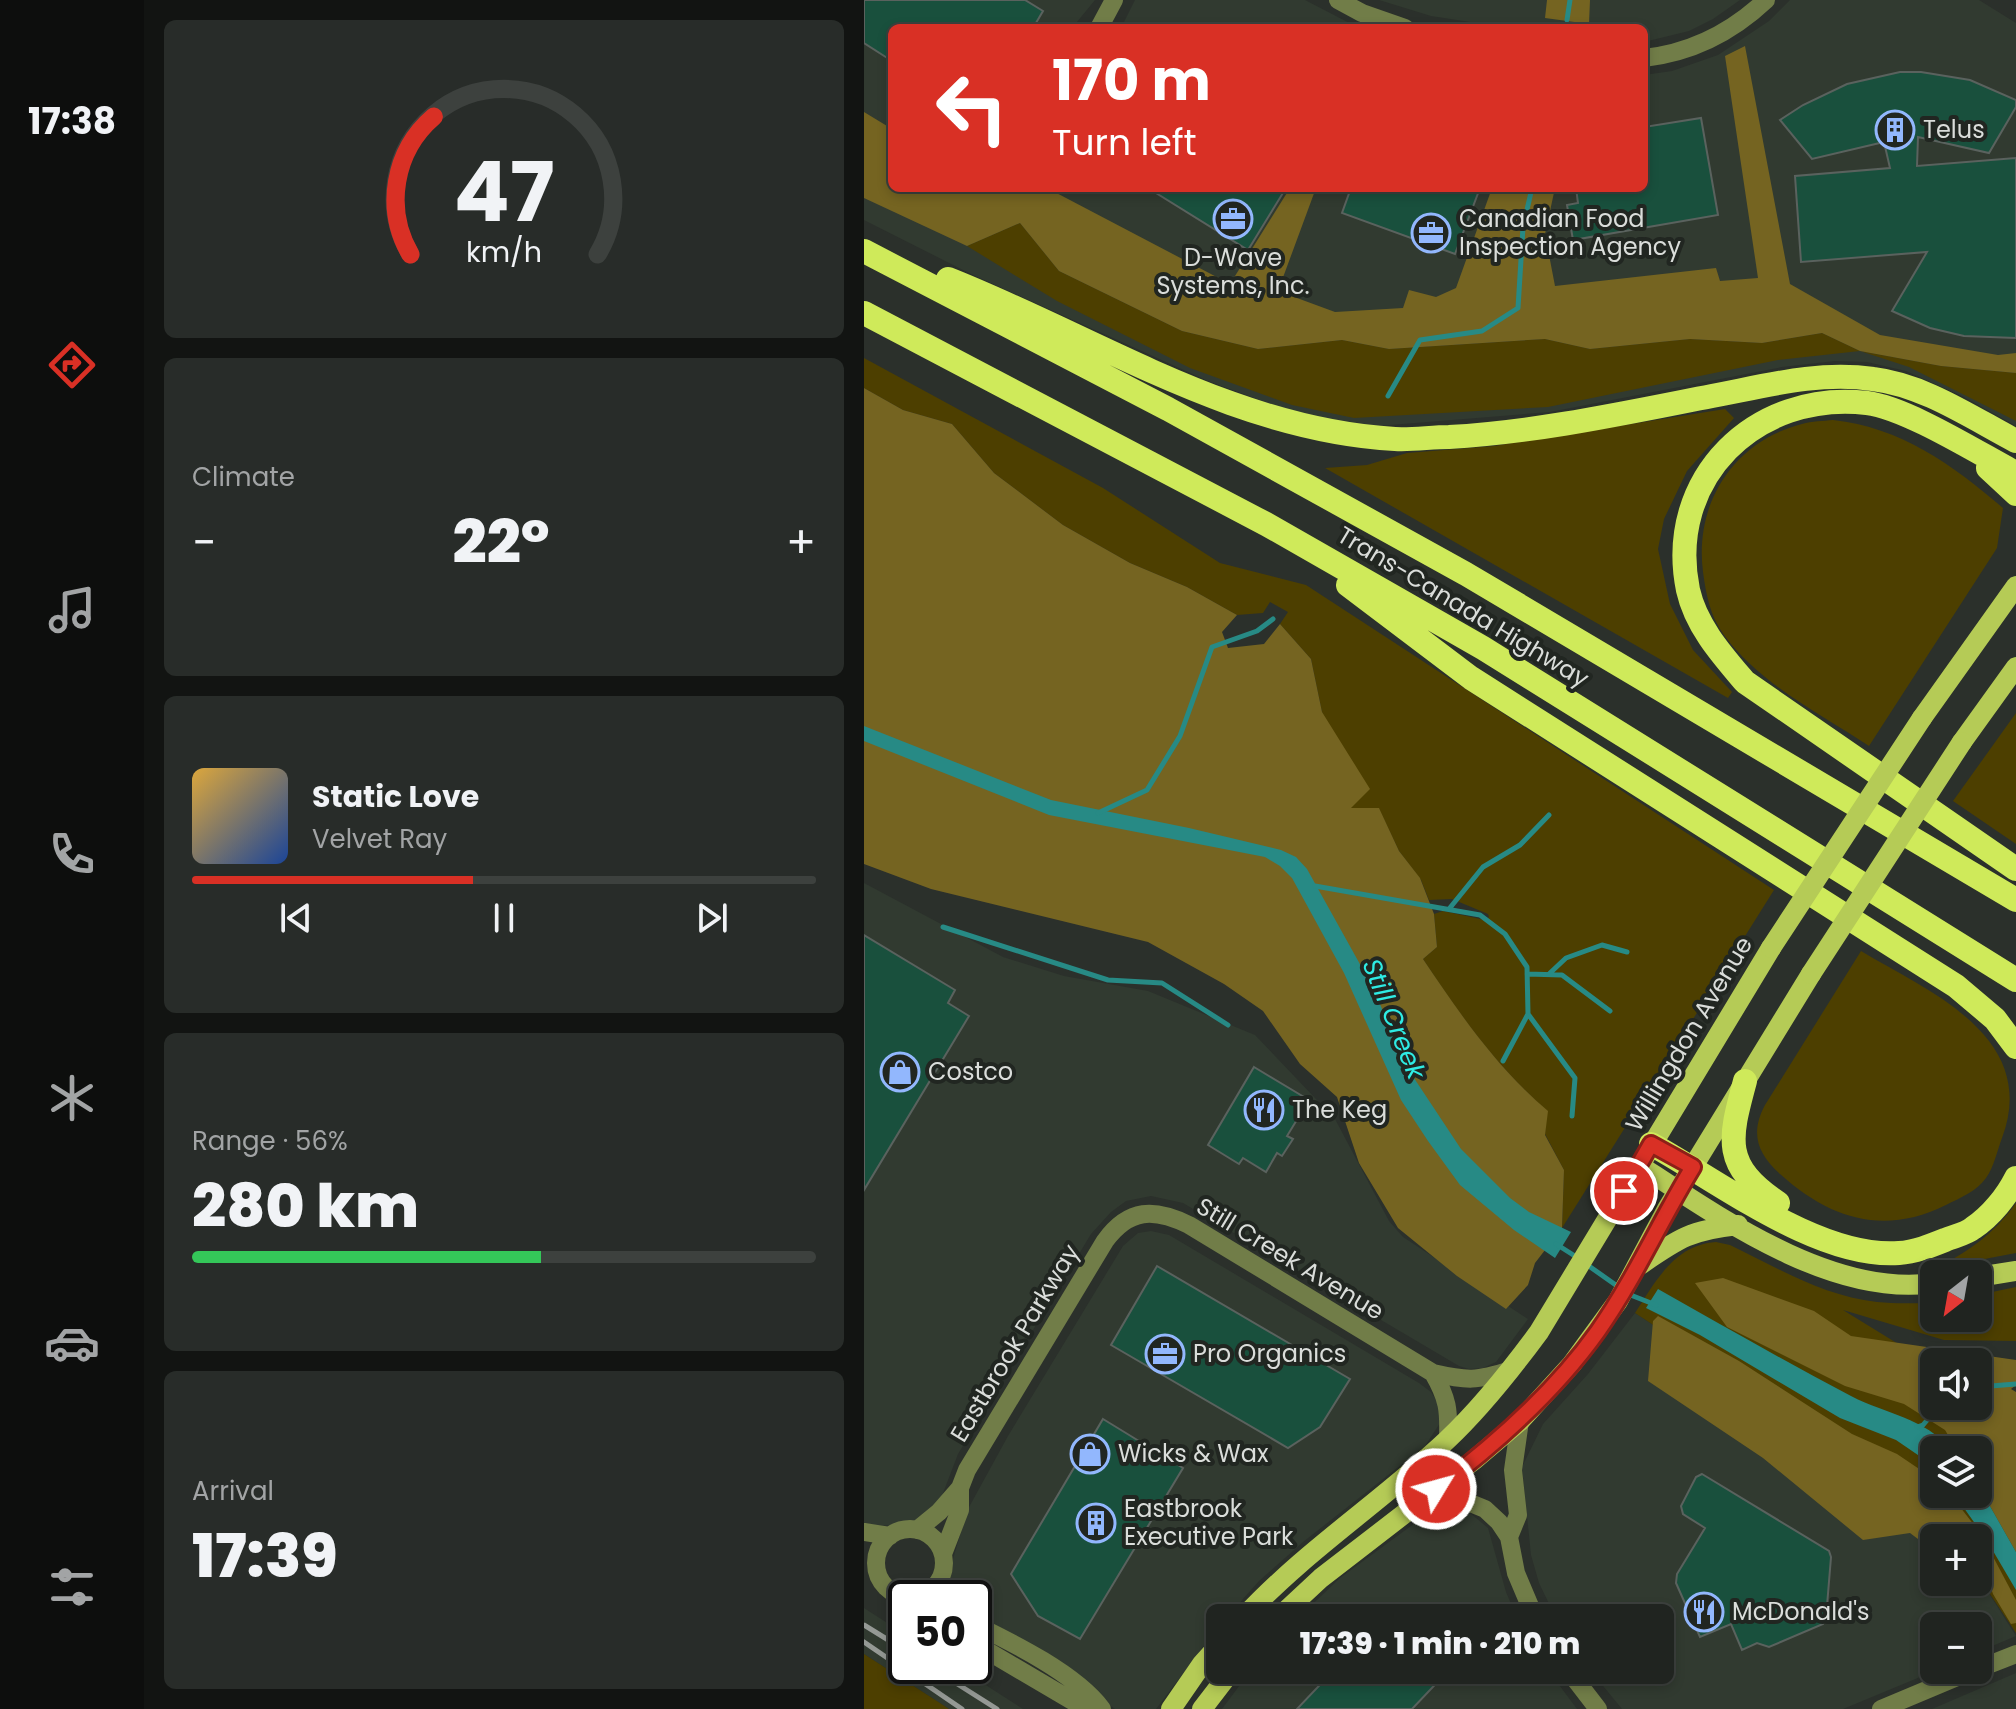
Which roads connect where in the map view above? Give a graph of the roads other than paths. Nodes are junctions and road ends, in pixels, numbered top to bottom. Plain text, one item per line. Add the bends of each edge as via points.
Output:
1 (1114, 0) edge
2 (1338, 0) edge
3 (1766, 0) edge
4 (1101, 24) edge
5 (1394, 24) edge
6 (1648, 57) edge
7 (864, 248) edge
8 (864, 313) edge
9 (2016, 439) edge
10 (1963, 445) junction
11 (2016, 473) edge
12 (2016, 494) edge
13 (1266, 524) junction
14 (2016, 586) edge
15 (2016, 667) edge
16 (2016, 869) edge
17 (2016, 900) edge
18 (2016, 980) edge
19 (2016, 1047) edge
20 (1745, 1081) junction
21 (1645, 1155) junction
22 (1693, 1167) junction
23 (2016, 1178) edge
24 (1678, 1191) junction
25 (1738, 1225) junction
26 (1117, 1226) joint
27 (1819, 1238) junction
28 (1637, 1268) junction
29 (2016, 1271) edge
30 (1992, 1275) edge
31 (1920, 1283) edge
32 (1511, 1370) junction
33 (1433, 1373) junction
34 (1520, 1421) junction
35 (1448, 1439) junction
36 (960, 1488) junction
37 (1436, 1489) junction
38 (917, 1530) junction
39 (864, 1532) edge
40 (890, 1536) junction
41 (1509, 1537) junction
42 (943, 1554) junction
43 (870, 1564) edge
44 (940, 1578) edge
45 (888, 1587) edge
46 (1257, 1604) edge
47 (1293, 1604) edge
48 (1529, 1604) edge
49 (992, 1634) edge
50 (992, 1654) edge
51 (2016, 1654) edge
52 (1206, 1660) edge
53 (1992, 1663) edge
54 (1221, 1684) edge
55 (1579, 1684) edge
56 (1940, 1684) edge
57 (1086, 1709) edge
58 (1102, 1709) edge
59 (1171, 1709) edge
60 (1202, 1709) edge
61 (1598, 1709) edge
62 (1881, 1709) edge

1 - 4 street
2 - 5 street
3 - 6 street via 1702,42
7 - 9 highway via 987,295 1184,387 1298,425 1348,435 1487,435 1830,376 1875,379 1917,391
7 - 17 highway, Trans-Canada Highway via 1466,574
8 - 13 highway, Trans-Canada Highway
10 - 11 highway
10 - 12 highway
10 - 16 highway via 1905,415 1870,404 1825,402 1787,411 1754,427 1714,462 1692,506 1683,551 1689,593 1710,641 1745,682
13 - 18 highway, Trans-Canada Highway via 1483,648
13 - 19 highway via 1471,678 1956,986 1995,1019
14 - 21 main road, Willingdon Avenue, bridge via 1771,948
15 - 20 main road, bridge via 1962,742
20 - 22 main road
20 - 27 highway via 1732,1129 1736,1157 1753,1186
21 - 22 highway
21 - 24 main road
21 - 32 main road, Willingdon Avenue
22 - 24 main road
22 - 27 highway
23 - 27 highway via 2007,1195 1973,1229 1915,1251 1876,1253
24 - 25 main road
24 - 28 main road
25 - 28 main road via 1679,1238
25 - 31 main road via 1840,1275 1884,1284
26 - 33 street, Still Creek Avenue via 1150,1213 1177,1220
26 - 36 street, Eastbrook Parkway via 987,1434
28 - 34 main road via 1572,1364
29 - 30 main road
32 - 33 street, Still Creek Avenue via 1465,1381
32 - 35 main road, Willingdon Avenue
33 - 35 street via 1449,1409
34 - 37 main road
34 - 41 street via 1513,1470 1518,1515
35 - 46 main road, Willingdon Avenue
36 - 38 street, Eastbrook Parkway
36 - 42 street, Eastbrook Parkway via 960,1510
37 - 41 street via 1485,1509
37 - 47 main road
38 - 40 street
38 - 42 street via 933,1539
39 - 40 street
40 - 43 street
41 - 48 street
42 - 44 street
43 - 45 street
49 - 58 street via 1037,1658
50 - 57 street
51 - 53 street
52 - 59 main road
54 - 60 main road
55 - 61 street
56 - 62 street

